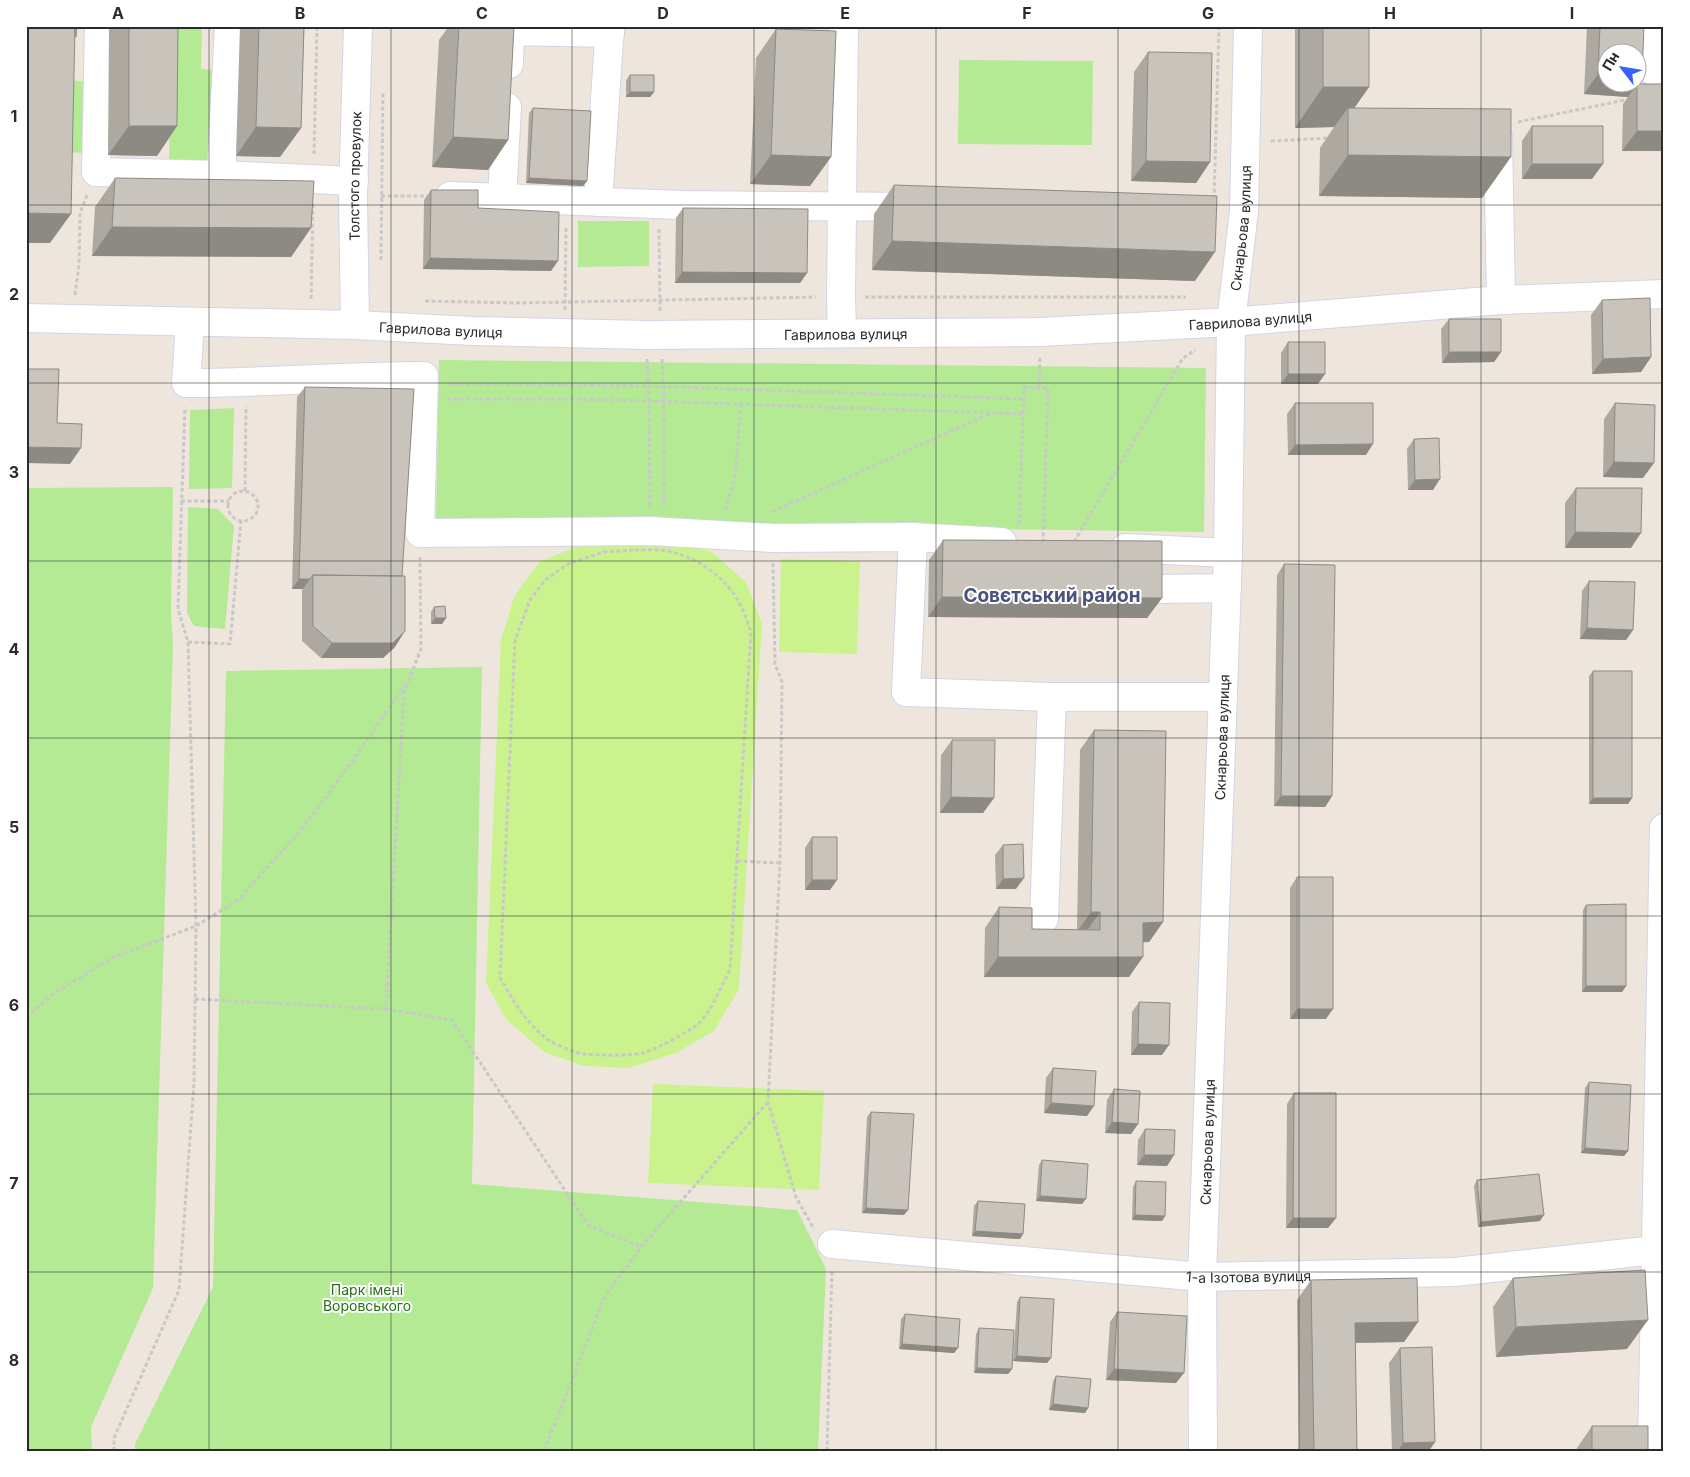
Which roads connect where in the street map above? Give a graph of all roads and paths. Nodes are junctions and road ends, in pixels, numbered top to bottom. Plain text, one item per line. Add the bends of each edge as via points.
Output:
1 (99, 26) edge
2 (229, 26) edge
3 (358, 26) edge
4 (844, 26) edge
5 (1219, 26) edge
6 (1248, 26) edge
7 (1655, 26) edge
8 (610, 30) edge
9 (1664, 72) edge
10 (384, 86) dead end
11 (1632, 99) dead end
12 (1488, 126) joint
13 (1335, 136) dead end
14 (1245, 141) junction
15 (96, 172) junction
16 (220, 175) junction
17 (354, 188) junction
18 (382, 196) junction
19 (450, 196) joint
20 (502, 198) junction
21 (566, 200) junction
22 (1214, 200) edge
23 (598, 202) junction
24 (659, 204) junction
25 (842, 207) junction
26 (941, 207) edge
27 (381, 263) dead end
28 (1664, 294) edge
29 (841, 296) junction
30 (1190, 297) dead end
31 (660, 299) junction
32 (1501, 300) junction
33 (519, 302) dead end
34 (566, 302) junction
35 (26, 318) edge
36 (72, 319) junction
37 (190, 322) junction
38 (1231, 322) junction
39 (355, 325) junction
40 (842, 332) junction
41 (565, 333) junction
42 (653, 335) junction
43 (1199, 346) dead end
44 (1040, 360) dead end
45 (186, 383) junction
46 (246, 383) junction
47 (648, 386) junction
48 (663, 388) junction
49 (1038, 388) junction
50 (424, 391) junction
51 (1024, 399) junction
52 (649, 401) junction
53 (664, 402) junction
54 (741, 404) junction
55 (990, 413) junction
56 (1024, 414) junction
57 (245, 491) junction
58 (181, 501) junction
59 (229, 501) junction
60 (240, 521) junction
61 (769, 526) junction
62 (657, 531) junction
63 (420, 533) junction
64 (720, 535) junction
65 (913, 537) junction
66 (1031, 544) junction
67 (1072, 545) joint
68 (1228, 553) junction
69 (1227, 588) junction
70 (1162, 589) edge
71 (188, 642) junction
72 (409, 680) junction
73 (1052, 697) junction
74 (1223, 697) junction
75 (1664, 828) edge
76 (736, 861) junction
77 (780, 863) junction
78 (1044, 919) dead end
79 (196, 926) junction
80 (195, 999) junction
81 (386, 1008) junction
82 (26, 1017) edge
83 (768, 1102) junction
84 (832, 1244) junction
85 (641, 1247) junction
86 (1660, 1249) edge
87 (1202, 1277) junction
88 (114, 1451) edge
89 (544, 1451) edge
90 (827, 1451) edge
91 (1202, 1451) edge
92 (1652, 1451) edge

1 - 15 street
2 - 16 street
3 - 17 street, Толстого провулок
4 - 25 street
5 - 22 path
6 - 14 street, Скнарьова вулиця
7 - 9 street via 1654,72
8 - 20 street via 510,31
8 - 23 street
10 - 18 path
11 - 12 path
12 - 32 street
13 - 14 path via 1327,139
14 - 38 street, Скнарьова вулиця via 1244,211
15 - 16 street
15 - 36 path via 80,213 79,265
16 - 17 street
17 - 18 path
17 - 39 street, Толстого провулок
18 - 19 path
18 - 27 path
19 - 20 street
20 - 21 street
21 - 23 street
21 - 34 path
23 - 24 street
24 - 25 street
24 - 31 path
25 - 26 street
25 - 29 street
28 - 32 street, Гаврилова вулиця
29 - 30 path
29 - 31 path
29 - 40 street
31 - 34 path
31 - 42 path
32 - 38 street, Гаврилова вулиця
33 - 34 path
34 - 41 path
35 - 36 street, Гаврилова вулиця
36 - 37 street, Гаврилова вулиця
37 - 39 street, Гаврилова вулиця
37 - 45 street
38 - 40 street, Гаврилова вулиця via 1039,332
38 - 68 street, Скнарьова вулиця
39 - 41 street, Гаврилова вулиця
40 - 42 street, Гаврилова вулиця
41 - 42 street, Гаврилова вулиця
42 - 47 path
42 - 48 path
43 - 67 path via 1184,358
44 - 49 path
45 - 46 street
45 - 58 path
46 - 50 street via 424,376
46 - 57 path
47 - 48 path
47 - 50 path
47 - 52 path
48 - 51 path
48 - 53 path
49 - 51 path via 1024,387
49 - 66 path via 1048,388
50 - 52 path
50 - 63 street
51 - 56 path
52 - 53 path
52 - 62 path
53 - 54 path
53 - 62 path
54 - 55 path
54 - 64 path via 735,475
55 - 56 path
55 - 61 path
56 - 66 path
57 - 59 path via 235,493
57 - 60 path via 254,495 258,508 250,520
58 - 59 path
58 - 71 path via 178,609
59 - 60 path via 229,511
60 - 71 path via 230,644
61 - 64 street
61 - 65 street
61 - 77 path via 775,664 782,682
62 - 63 street
62 - 64 street
63 - 72 path via 421,649
65 - 66 street
65 - 73 street via 906,692
67 - 68 street
68 - 69 street, Скнарьова вулиця
69 - 70 street
69 - 74 street, Скнарьова вулиця
71 - 79 path
72 - 79 path via 302,830 238,900
72 - 81 path via 404,692
73 - 74 street
73 - 78 street
74 - 87 street, Скнарьова вулиця
75 - 86 street
76 - 76 path via 730,969 699,1024 643,1053 576,1053 551,1042 516,1006 500,978 515,640 530,600 545,580 570,563 604,552 635,550 665,551 689,557 714,573 732,590 744,610 751,632
76 - 77 path
77 - 83 path
79 - 80 path
79 - 82 path via 112,958 56,992
80 - 81 path
80 - 88 path via 194,1083 179,1290 114,1438
81 - 85 path via 452,1020 588,1225
83 - 84 path via 796,1198 817,1234
83 - 85 path
84 - 87 street, 1-а Ізотова вулиця
84 - 90 path
85 - 89 path via 605,1296
86 - 87 street, 1-а Ізотова вулиця via 1455,1272
86 - 92 street
87 - 91 street, Скнарьова вулиця

